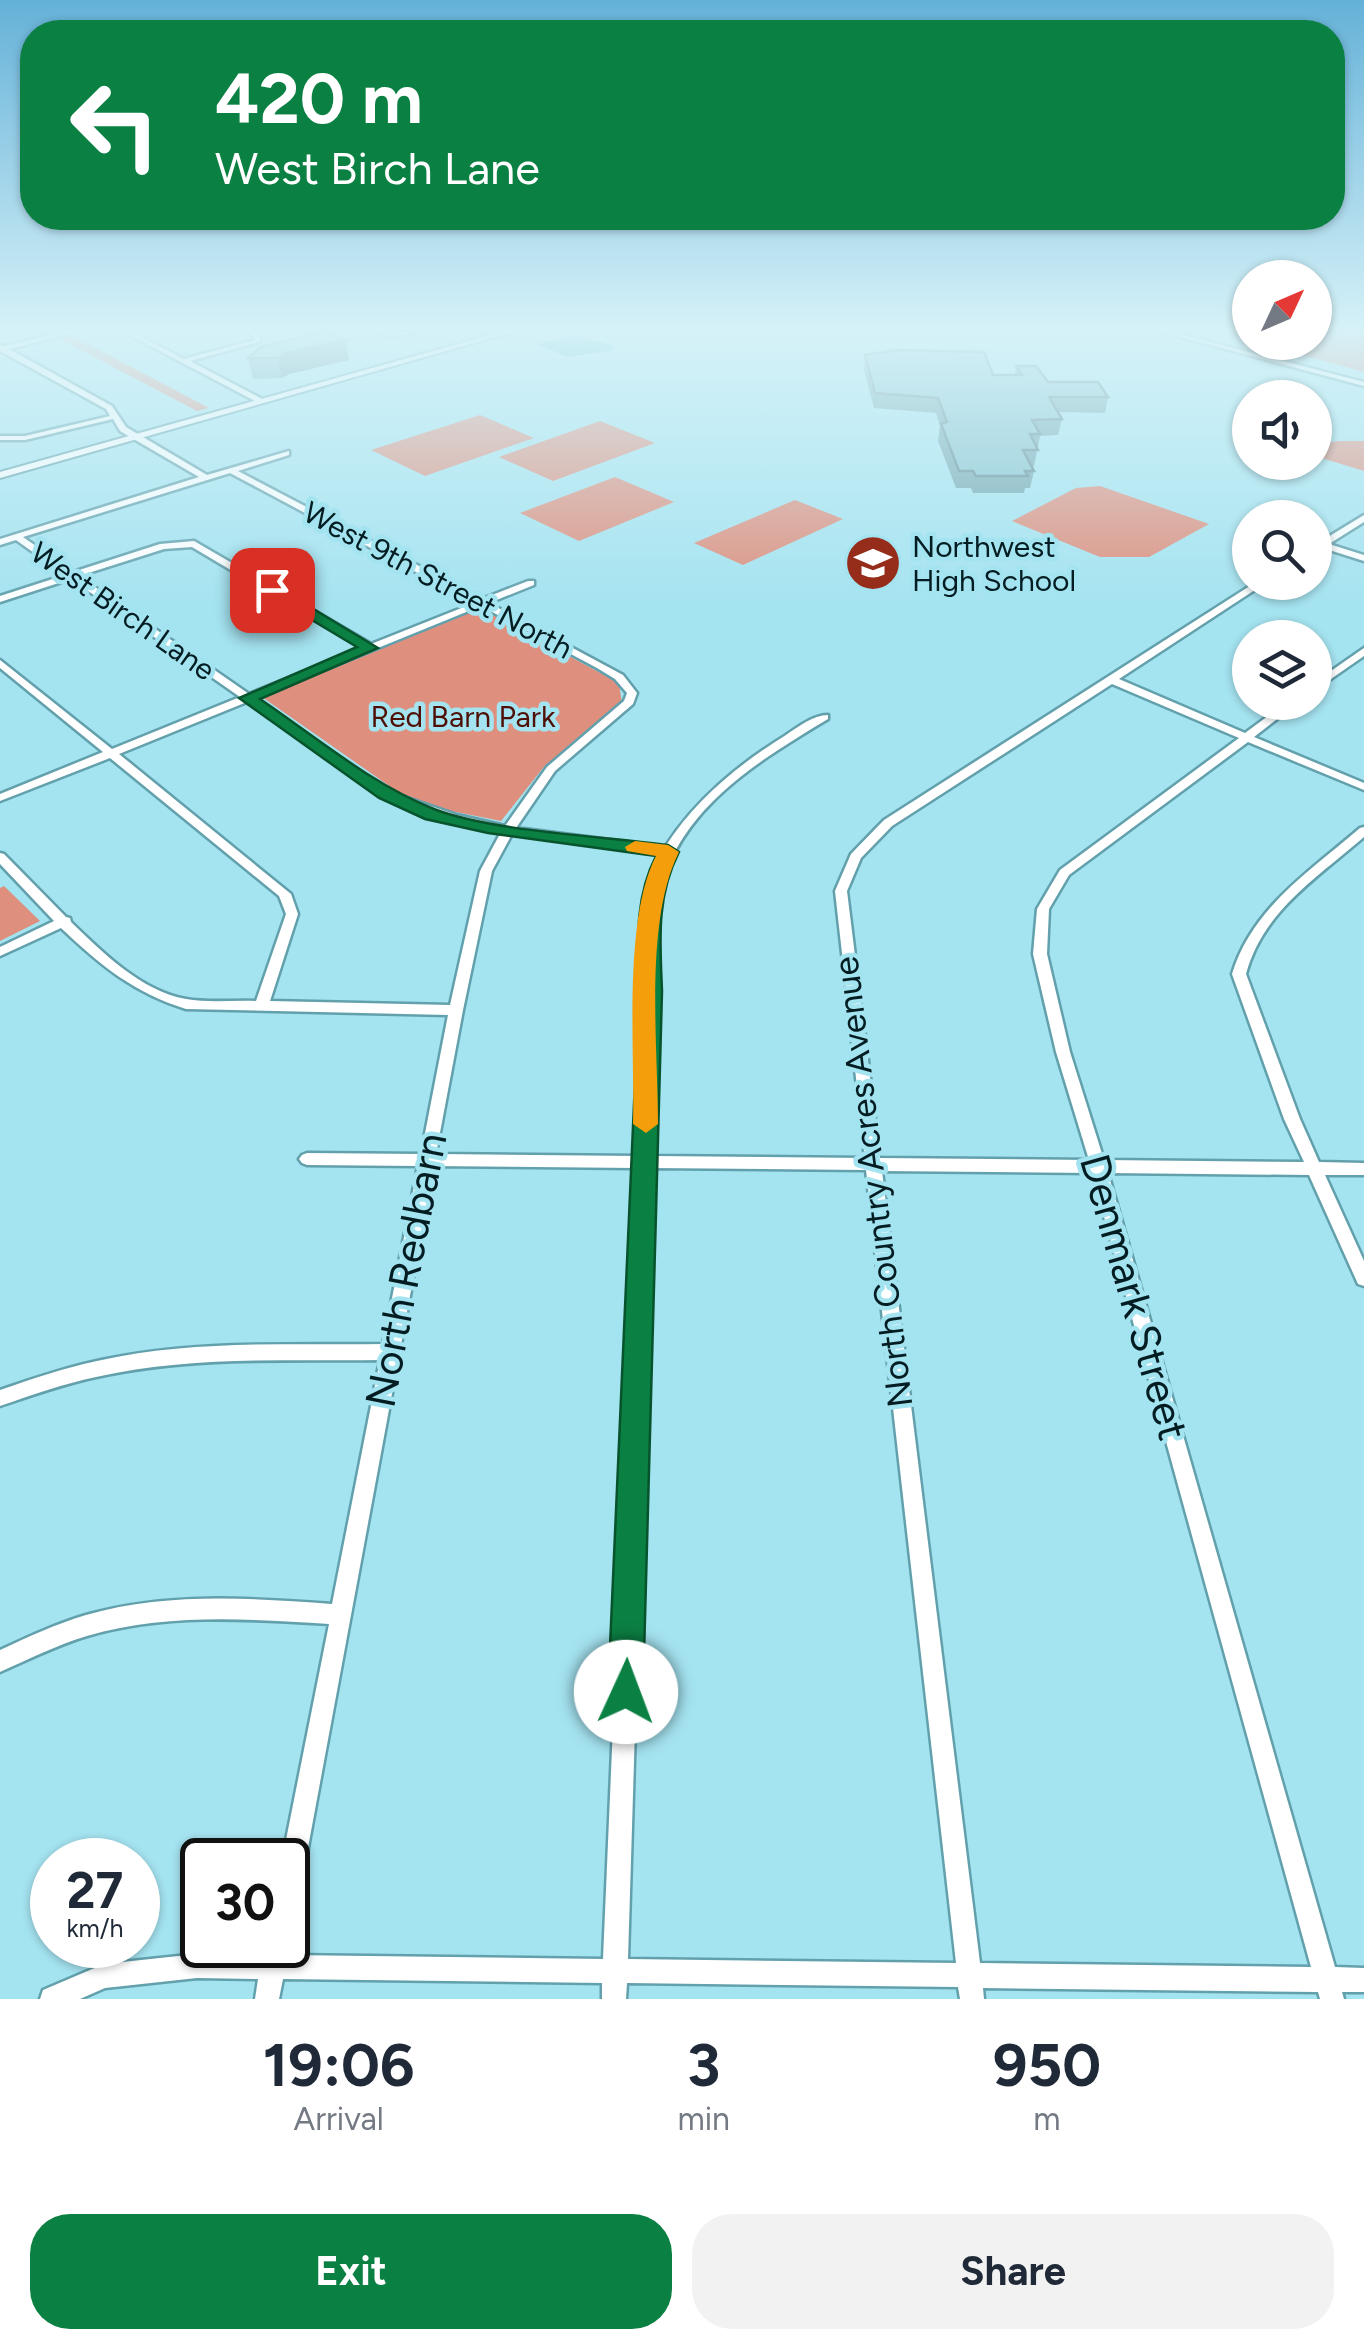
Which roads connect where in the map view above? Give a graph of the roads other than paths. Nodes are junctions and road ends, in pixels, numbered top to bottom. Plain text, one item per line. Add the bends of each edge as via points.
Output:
1 (87, 423) edge
2 (121, 423) edge
3 (183, 423) edge
4 (135, 437) junction
5 (0, 438) edge
6 (286, 454) dead end
7 (231, 470) junction
8 (0, 475) edge
9 (206, 478) junction
10 (1364, 518) edge
11 (17, 536) junction
12 (1332, 539) edge
13 (0, 542) edge
14 (1332, 550) edge
15 (1364, 558) edge
16 (72, 574) junction
17 (531, 583) dead end
18 (0, 600) edge
19 (1234, 600) edge
20 (481, 603) junction
21 (370, 648) junction
22 (1364, 651) edge
23 (0, 662) edge
24 (1332, 675) edge
25 (1109, 680) junction
26 (247, 698) junction
27 (629, 702) joint
28 (824, 717) dead end
29 (1269, 720) edge
30 (1246, 737) junction
31 (112, 753) junction
32 (1364, 787) edge
33 (0, 798) edge
34 (509, 829) junction
35 (1364, 831) edge
36 (668, 852) junction
37 (0, 857) edge
38 (65, 921) junction
39 (0, 952) edge
40 (262, 1006) junction
41 (456, 1010) junction
42 (307, 1159) dead end
43 (427, 1159) junction
44 (644, 1161) junction
45 (871, 1164) junction
46 (1099, 1168) junction
47 (1314, 1169) junction
48 (1364, 1169) edge
49 (1364, 1279) edge
50 (391, 1352) junction
51 (0, 1398) edge
52 (340, 1615) junction
53 (0, 1661) edge
54 (298, 1838) edge
55 (310, 1959) edge
56 (180, 1968) edge
57 (273, 1968) edge
58 (616, 1972) junction
59 (1364, 1980) edge
60 (971, 1987) edge
61 (1329, 1989) edge
62 (52, 1999) edge
63 (267, 1999) edge
64 (614, 1999) edge

1 - 5 street
2 - 4 street
3 - 4 main road
4 - 8 main road
4 - 9 street
6 - 7 street
7 - 9 street
7 - 20 street, West 9th Street North
9 - 11 street
10 - 12 street
11 - 13 street
11 - 16 street, West Birch Lane
14 - 15 street
16 - 18 street
16 - 21 street via 163,546 194,544
16 - 26 street, West Birch Lane
17 - 20 street
19 - 25 street, North Country Acres Avenue
20 - 21 street
20 - 27 street, West 9th Street North via 619,677 632,693
21 - 26 street
22 - 24 street
23 - 31 street
25 - 30 street
25 - 45 street, North Country Acres Avenue via 888,823 845,876 841,918
26 - 31 street
26 - 34 street, West Birch Lane via 386,794 432,814
27 - 34 street, North Redbarn via 551,769
28 - 36 street via 718,787
29 - 30 street, Denmark Street
30 - 32 street
30 - 46 street, Denmark Street via 1064,873 1043,909 1040,954
31 - 33 street
31 - 40 street via 291,902
34 - 36 street, West Birch Lane
34 - 41 street, North Redbarn via 486,871
35 - 47 street via 1258,928 1238,974
36 - 44 street via 648,919
37 - 38 street
38 - 39 street
38 - 40 street via 147,993 186,1004
40 - 41 street
41 - 43 street, North Redbarn
42 - 43 street
43 - 44 street
43 - 50 street, North Redbarn
44 - 45 street
44 - 58 street
45 - 46 street
45 - 60 street, North Country Acres Avenue
46 - 47 street
46 - 61 street, Denmark Street
47 - 48 street
47 - 49 street
50 - 51 street via 136,1358
50 - 52 street, North Redbarn
52 - 53 street via 194,1607 107,1617
52 - 54 street, North Redbarn
55 - 58 street
56 - 62 street via 104,1976
57 - 63 street
58 - 60 street
58 - 64 street
59 - 61 street
60 - 61 street

